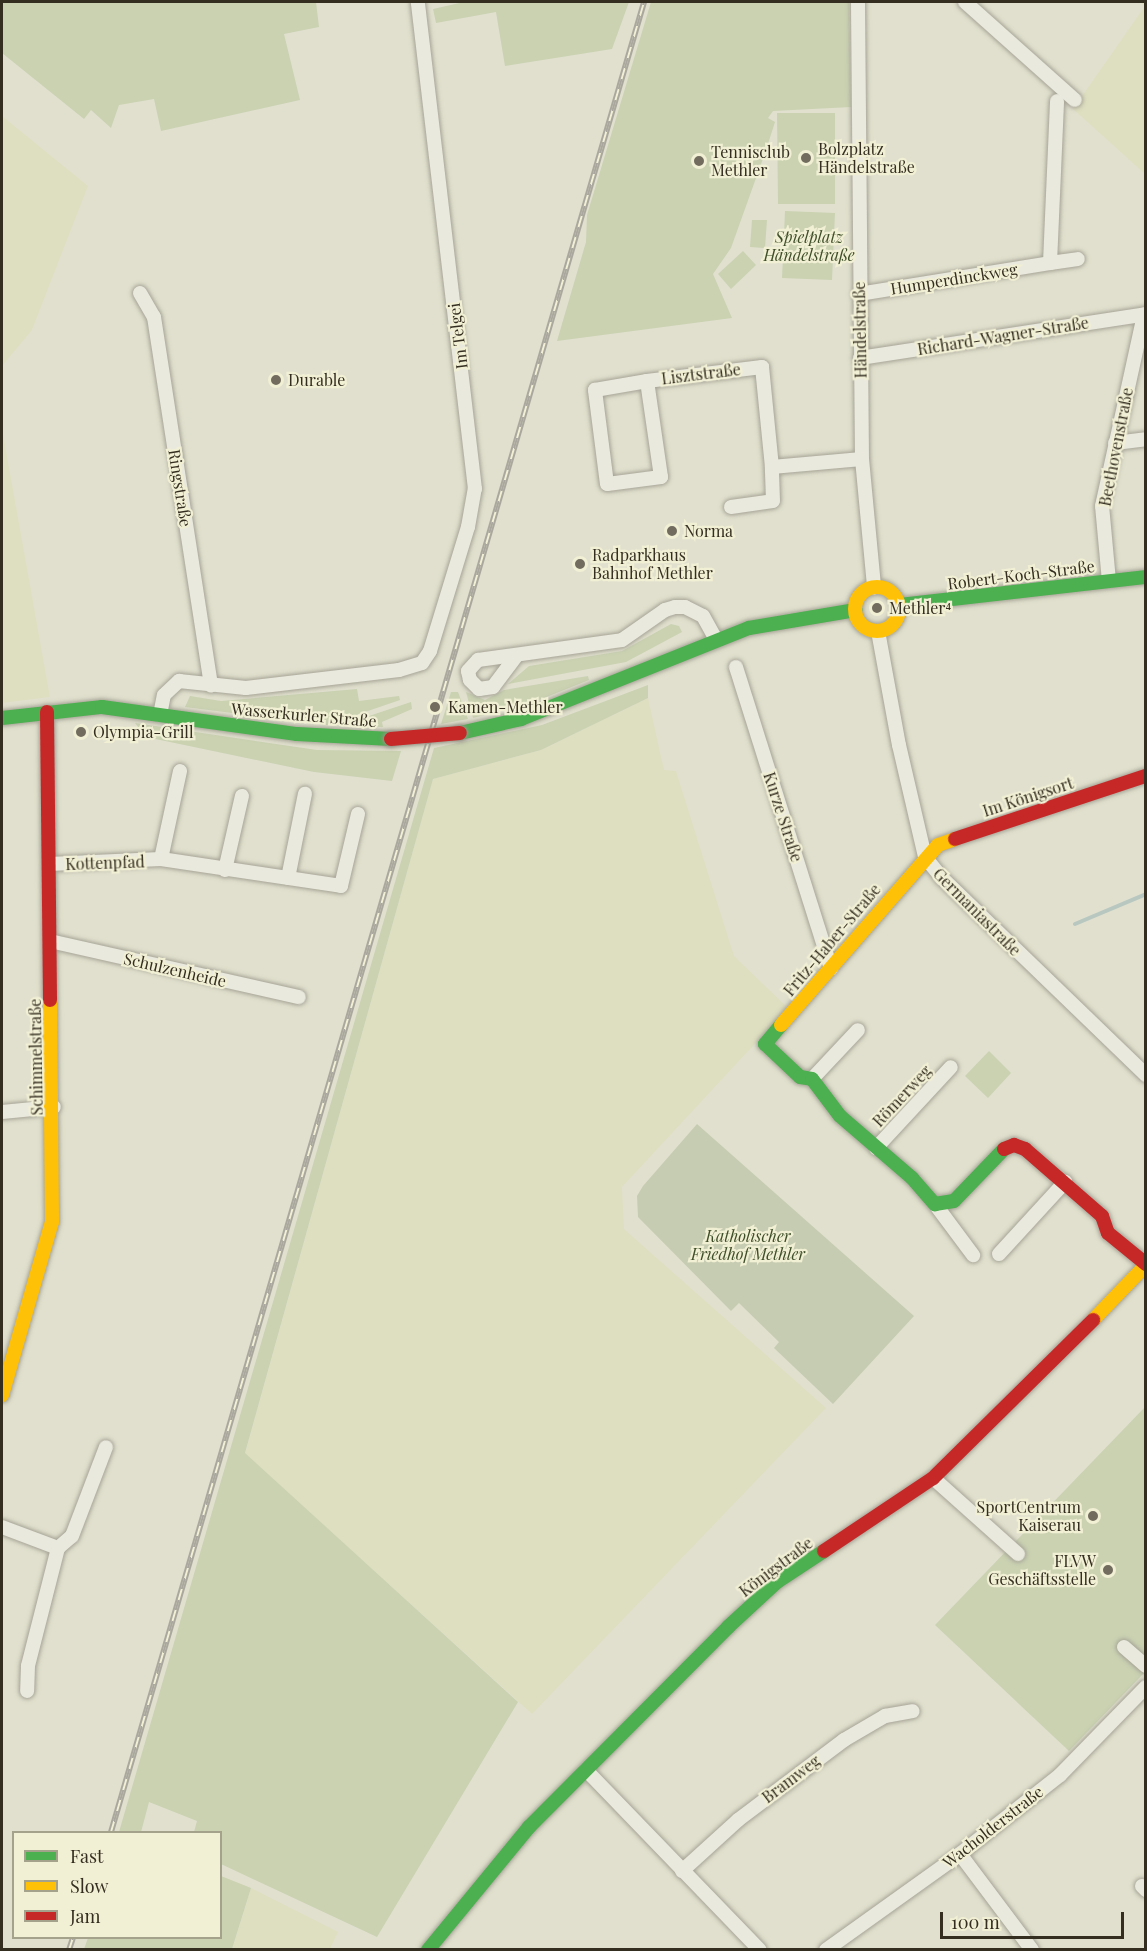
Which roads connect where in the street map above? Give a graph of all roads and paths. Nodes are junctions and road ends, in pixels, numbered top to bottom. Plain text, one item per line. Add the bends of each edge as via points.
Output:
1 (418, 2) edge
2 (858, 2) edge
3 (965, 2) edge
4 (1075, 100) dead end
5 (1057, 101) dead end
6 (1078, 259) dead end
7 (1050, 263) junction
8 (140, 293) dead end
9 (859, 294) junction
10 (1145, 315) edge
11 (860, 358) junction
12 (647, 381) junction
13 (1146, 439) edge
14 (1115, 443) junction
15 (862, 459) junction
16 (772, 467) junction
17 (730, 507) dead end
18 (1146, 577) edge
19 (1109, 581) junction
20 (874, 587) junction
21 (900, 605) junction
22 (855, 610) junction
23 (878, 631) junction
24 (716, 639) junction
25 (517, 655) dead end
26 (422, 663) joint
27 (736, 667) dead end
28 (211, 686) junction
29 (47, 712) junction
30 (160, 715) junction
31 (2, 718) edge
32 (180, 771) dead end
33 (1146, 776) edge
34 (305, 794) dead end
35 (242, 796) dead end
36 (358, 814) dead end
37 (925, 857) junction
38 (161, 860) junction
39 (49, 864) junction
40 (225, 870) junction
41 (288, 879) junction
42 (50, 941) junction
43 (831, 968) junction
44 (299, 997) dead end
45 (858, 1030) dead end
46 (765, 1044) joint
47 (951, 1067) dead end
48 (1146, 1076) edge
49 (812, 1079) junction
50 (54, 1107) junction
51 (2, 1112) edge
52 (876, 1148) junction
53 (1065, 1182) junction
54 (935, 1204) junction
55 (999, 1254) dead end
56 (973, 1255) dead end
57 (1146, 1264) edge
58 (2, 1395) edge
59 (106, 1447) dead end
60 (933, 1478) junction
61 (2, 1527) edge
62 (58, 1548) junction
63 (1018, 1554) dead end
64 (1124, 1647) dead end
65 (1146, 1666) edge
66 (1146, 1687) edge
67 (27, 1691) dead end
68 (913, 1711) dead end
69 (586, 1770) junction
70 (960, 1854) junction
71 (682, 1871) junction
72 (428, 1950) edge
73 (760, 1950) edge
74 (826, 1950) edge
75 (1032, 1950) edge

1 - 26 street, Im Telgei via 475,489 468,527 430,651
2 - 9 street, Händelstraße
3 - 4 street
5 - 7 street
6 - 7 street, Humperdinckweg
7 - 9 street, Humperdinckweg
8 - 28 street, Ringstraße via 154,316
9 - 11 street, Händelstraße
10 - 11 street, Richard-Wagner-Straße
10 - 14 street, Beethovenstraße
11 - 15 street, Händelstraße
12 - 12 street, Lisztstraße via 595,390 607,484 661,477
12 - 16 street, Lisztstraße via 762,367
13 - 14 street
14 - 19 street, Beethovenstraße via 1102,506
15 - 16 street
15 - 20 street, Händelstraße
16 - 17 street, Lisztstraße via 773,501
18 - 19 street, Robert-Koch-Straße
19 - 21 street, Robert-Koch-Straße
20 - 21 street via 888,589
20 - 22 street via 862,592
21 - 23 street via 892,626
22 - 23 street via 865,627
22 - 24 street via 773,623
23 - 37 street, Germaniastraße via 903,767
24 - 25 street via 703,616 685,607 675,607 622,640
24 - 30 street, Wasserkurler Straße, bridge via 521,719 460,733 391,739 297,734
26 - 28 street, Wasserkurler Straße via 399,670 246,688
27 - 43 street, Kurze Straße
28 - 30 street, Wasserkurler Straße via 179,681 164,694
29 - 30 street, Wasserkurler Straße via 102,706
29 - 31 street, Wasserkurler Straße
29 - 39 street, Schimmelstraße
32 - 38 street, Kottenpfad
33 - 37 street, Im Königsort via 952,839
34 - 41 street
35 - 40 street
36 - 41 street, Kottenpfad via 341,886
37 - 43 street, Fritz-Haber-Straße
37 - 48 street, Germaniastraße
38 - 39 street, Kottenpfad
38 - 40 street, Kottenpfad
39 - 42 street, Schimmelstraße
40 - 41 street, Kottenpfad
42 - 44 street, Schulzenheide
42 - 50 street, Schimmelstraße
43 - 46 street, Fritz-Haber-Straße
45 - 49 street
46 - 49 street, Römerweg via 800,1077
47 - 52 street, Römerweg
49 - 52 street, Römerweg via 840,1116
50 - 51 street
50 - 58 street, Schimmelstraße via 52,1222
52 - 54 street, Römerweg via 912,1178
53 - 54 street via 1014,1145 1002,1150 954,1201
53 - 55 street
53 - 57 street via 1102,1216 1108,1233
54 - 56 street, Römerweg
57 - 60 street, Königstraße via 1040,1375
59 - 62 street via 72,1536
60 - 63 street
60 - 69 street, Königstraße via 765,1592
61 - 62 street
62 - 67 street via 28,1666
64 - 65 street
66 - 70 street, Wacholderstraße via 1060,1774
68 - 71 street, Bramweg via 885,1716 844,1740 738,1820
69 - 71 street
69 - 72 street, Königstraße via 529,1827
70 - 74 street, Wacholderstraße
70 - 75 street
71 - 73 street

